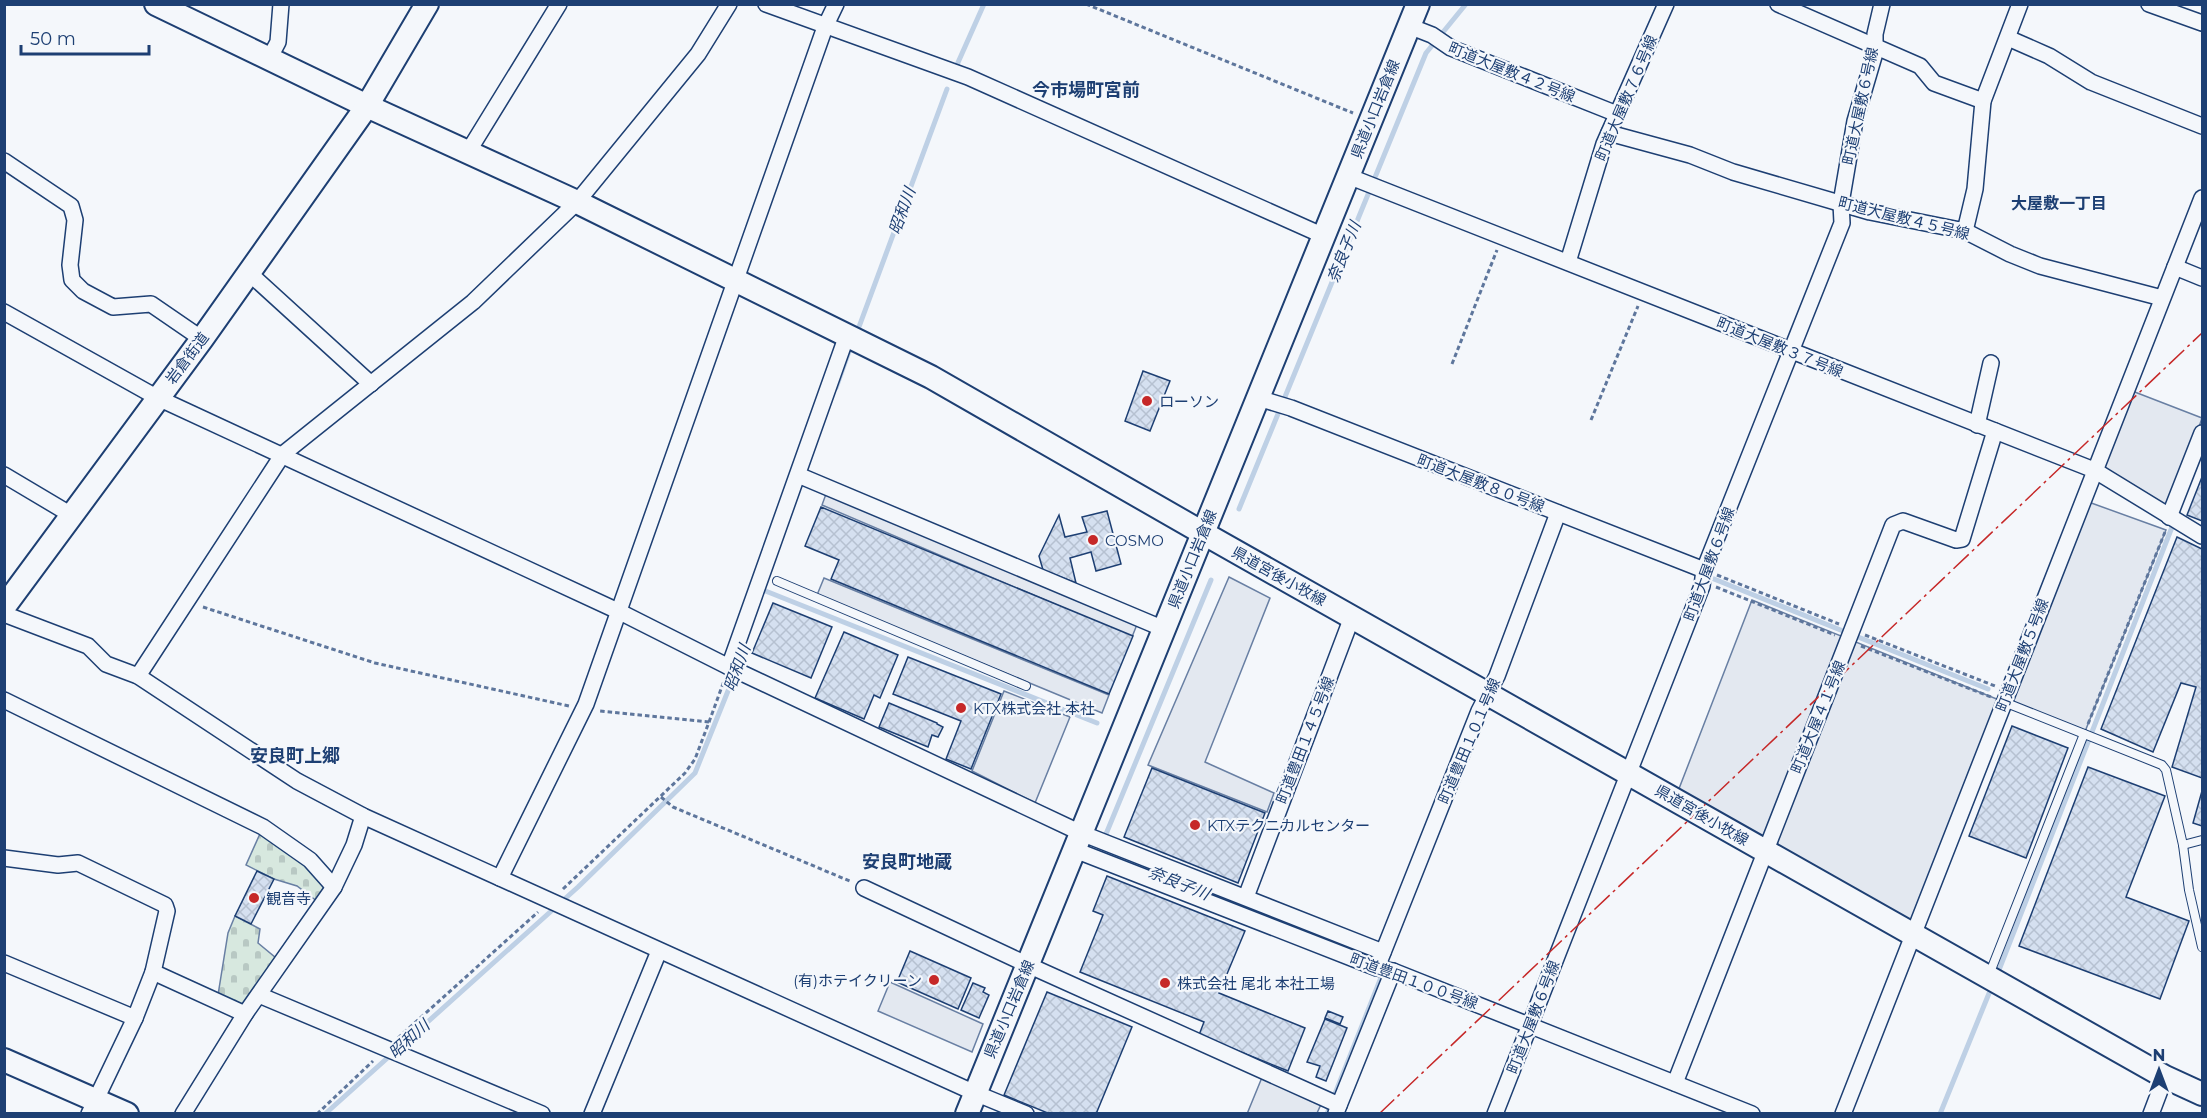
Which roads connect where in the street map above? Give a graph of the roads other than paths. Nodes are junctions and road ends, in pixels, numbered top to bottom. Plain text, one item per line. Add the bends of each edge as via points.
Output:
1 (156, 4) edge
2 (281, 4) edge
3 (427, 4) edge
4 (559, 4) edge
5 (729, 4) edge
6 (766, 4) edge
7 (836, 4) edge
8 (1666, 4) edge
9 (1778, 4) edge
10 (1882, 4) edge
11 (2020, 4) edge
12 (2149, 4) edge
13 (1411, 11) edge
14 (2202, 23) edge
15 (825, 27) junction
16 (2008, 38) junction
17 (1875, 45) junction
18 (269, 59) junction
19 (1983, 101) junction
20 (367, 106) junction
21 (1617, 114) junction
22 (2202, 126) edge
23 (1609, 133) junction
24 (468, 152) junction
25 (4, 161) edge
26 (1348, 176) junction
27 (2202, 198) edge
28 (578, 202) junction
29 (1841, 202) junction
30 (1965, 231) junction
31 (1324, 236) junction
32 (1568, 262) junction
33 (2175, 267) junction
34 (248, 272) junction
35 (2202, 278) edge
36 (737, 280) junction
37 (2162, 298) junction
38 (4, 312) edge
39 (854, 338) junction
40 (202, 339) junction
41 (1792, 352) junction
42 (1991, 363) dead end
43 (371, 384) junction
44 (158, 398) junction
45 (1258, 398) junction
46 (1977, 425) junction
47 (1995, 431) junction
48 (2202, 433) edge
49 (283, 454) junction
50 (2094, 470) junction
51 (4, 476) edge
52 (804, 477) junction
53 (1558, 513) junction
54 (73, 516) junction
55 (2169, 517) junction
56 (1194, 528) junction
57 (2202, 536) edge
58 (1704, 570) junction
59 (777, 581) dead end
60 (4, 607) edge
61 (620, 612) junction
62 (4, 614) edge
63 (1352, 617) junction
64 (1164, 629) junction
65 (736, 670) junction
66 (138, 676) junction
67 (1026, 686) dead end
68 (1488, 693) junction
69 (4, 700) edge
70 (2004, 702) junction
71 (2084, 734) junction
72 (1628, 773) junction
73 (363, 816) junction
74 (2202, 840) edge
75 (1078, 842) junction
76 (2183, 845) junction
77 (1766, 851) junction
78 (4, 858) edge
79 (500, 878) junction
80 (334, 887) junction
81 (864, 888) road end
82 (1246, 897) junction
83 (1239, 915) junction
84 (1913, 935) junction
85 (2202, 946) edge
86 (659, 951) junction
87 (1383, 952) junction
88 (4, 963) edge
89 (1028, 965) junction
90 (1377, 968) junction
91 (1394, 971) junction
92 (153, 972) junction
93 (1988, 976) junction
94 (259, 995) junction
95 (245, 1014) junction
96 (135, 1018) junction
97 (1530, 1025) junction
98 (4, 1060) edge
99 (2165, 1077) junction
100 (1675, 1083) junction
101 (2202, 1094) edge
102 (971, 1103) edge
103 (92, 1107) edge
104 (1338, 1109) edge
105 (127, 1113) edge
106 (183, 1113) edge
107 (542, 1113) edge
108 (592, 1113) edge
109 (1026, 1113) edge
110 (1495, 1113) edge
111 (1752, 1113) edge
112 (1843, 1113) edge
113 (2151, 1113) edge

1 - 18 main road, 県道宮後小牧線
2 - 18 street via 278,42
3 - 20 main road, 岩倉街道
4 - 24 street
5 - 28 street via 699,54
6 - 15 street
7 - 15 street
8 - 21 street, 町道大屋敷７６号線
9 - 17 street
10 - 17 street, 町道大屋敷６号線
11 - 16 street
12 - 14 street
13 - 21 street, 町道大屋敷４２号線 via 1432,35 1451,48
13 - 26 main road, 県道小口岩倉線
15 - 31 street via 968,77
15 - 36 street
16 - 19 street
16 - 22 street via 2049,56 2091,82
17 - 19 street via 1920,66 1934,83
17 - 29 street, 町道大屋敷６号線 via 1855,121
18 - 20 main road, 県道宮後小牧線
19 - 30 street via 1975,189
20 - 24 main road, 県道宮後小牧線
20 - 34 main road, 岩倉街道
21 - 23 street, 町道大屋敷７６号線
23 - 29 street, 町道大屋敷４５号線
23 - 32 street, 町道大屋敷７６号線
24 - 28 main road, 県道宮後小牧線
25 - 40 street via 71,206 75,220 70,265 72,279 83,291 113,307 151,304
26 - 31 main road, 県道小口岩倉線
26 - 32 street, 町道大屋敷３７号線
27 - 33 street, 町道大屋敷５号線
28 - 36 main road, 県道宮後小牧線
28 - 43 street via 473,302
29 - 30 street, 町道大屋敷４５号線 via 1870,212
29 - 41 street, 町道大屋敷６号線 via 1842,223
30 - 37 street, 町道大屋敷４５号線 via 2040,266
31 - 45 main road, 県道小口岩倉線
32 - 41 street, 町道大屋敷３７号線
33 - 35 street
33 - 37 street, 町道大屋敷５号線
34 - 40 main road, 岩倉街道
34 - 43 street
36 - 39 main road, 県道宮後小牧線
36 - 61 street
37 - 50 street, 町道大屋敷５号線
38 - 44 street
39 - 52 street
39 - 56 main road, 県道宮後小牧線 via 931,377
40 - 44 main road, 岩倉街道
41 - 46 street, 町道大屋敷３７号線
41 - 58 street, 町道大屋敷６号線
42 - 46 street
43 - 49 street
44 - 49 street
44 - 54 main road, 岩倉街道
45 - 53 street, 町道大屋敷８０号線
45 - 56 main road, 県道小口岩倉線
46 - 47 street, 町道大屋敷３７号線
47 - 50 street, 町道大屋敷３７号線
47 - 77 street, 町道大屋４１号線 via 1962,539 1903,521 1893,525
48 - 55 street
49 - 61 street
49 - 66 street
50 - 55 street, 町道大屋敷３７号線
50 - 70 street, 町道大屋敷５号線
51 - 54 street
52 - 64 street
52 - 65 street
53 - 58 street, 町道大屋敷８０号線
53 - 68 street, 町道豊田１０１号線
54 - 60 main road, 岩倉街道
55 - 57 street, 町道大屋敷３７号線
56 - 63 main road, 県道宮後小牧線
56 - 64 main road, 県道小口岩倉線
58 - 72 street, 町道大屋敷６号線 via 1702,586
59 - 67 lane
61 - 65 street
61 - 79 street via 584,709
62 - 66 street via 88,646 106,664
63 - 68 main road, 県道宮後小牧線
63 - 82 street, 町道豊田１４５号線
64 - 75 main road, 県道小口岩倉線
65 - 75 street
66 - 73 street via 297,781
68 - 72 main road, 県道宮後小牧線
68 - 87 street, 町道豊田１０１号線
69 - 80 street via 262,827 310,860
70 - 71 lane
70 - 84 street, 町道大屋敷５号線
71 - 76 lane via 2162,765
71 - 93 lane
72 - 77 main road, 県道宮後小牧線
72 - 97 street, 町道大屋敷６号線
73 - 79 street
73 - 80 street
74 - 76 lane
75 - 82 street
75 - 83 street, 町道豊田１００号線
75 - 89 main road, 県道小口岩倉線
76 - 85 lane
77 - 84 main road, 県道宮後小牧線
77 - 100 street, 町道大屋４１号線
78 - 92 street via 57,865 78,863 165,905 167,911
79 - 86 street
80 - 94 street
81 - 89 street
82 - 83 lane
82 - 87 street
83 - 90 street, 町道豊田１００号線
84 - 93 main road, 県道宮後小牧線
84 - 112 street, 町道大屋敷５号線
86 - 102 street
86 - 108 street
87 - 90 street, 町道豊田１０１号線
88 - 96 street
89 - 102 main road, 県道小口岩倉線
89 - 104 street
90 - 91 street, 町道豊田１００号線
91 - 97 street, 町道豊田１００号線
91 - 104 street
92 - 95 street
92 - 96 street
93 - 99 main road, 県道宮後小牧線
94 - 95 street
94 - 107 street
95 - 106 street
96 - 103 street
97 - 100 street, 町道豊田１００号線
97 - 110 street, 町道大屋敷６号線
98 - 103 main road
99 - 101 main road, 県道宮後小牧線
99 - 113 street
100 - 111 street, 町道豊田１００号線
102 - 109 street
103 - 105 main road

